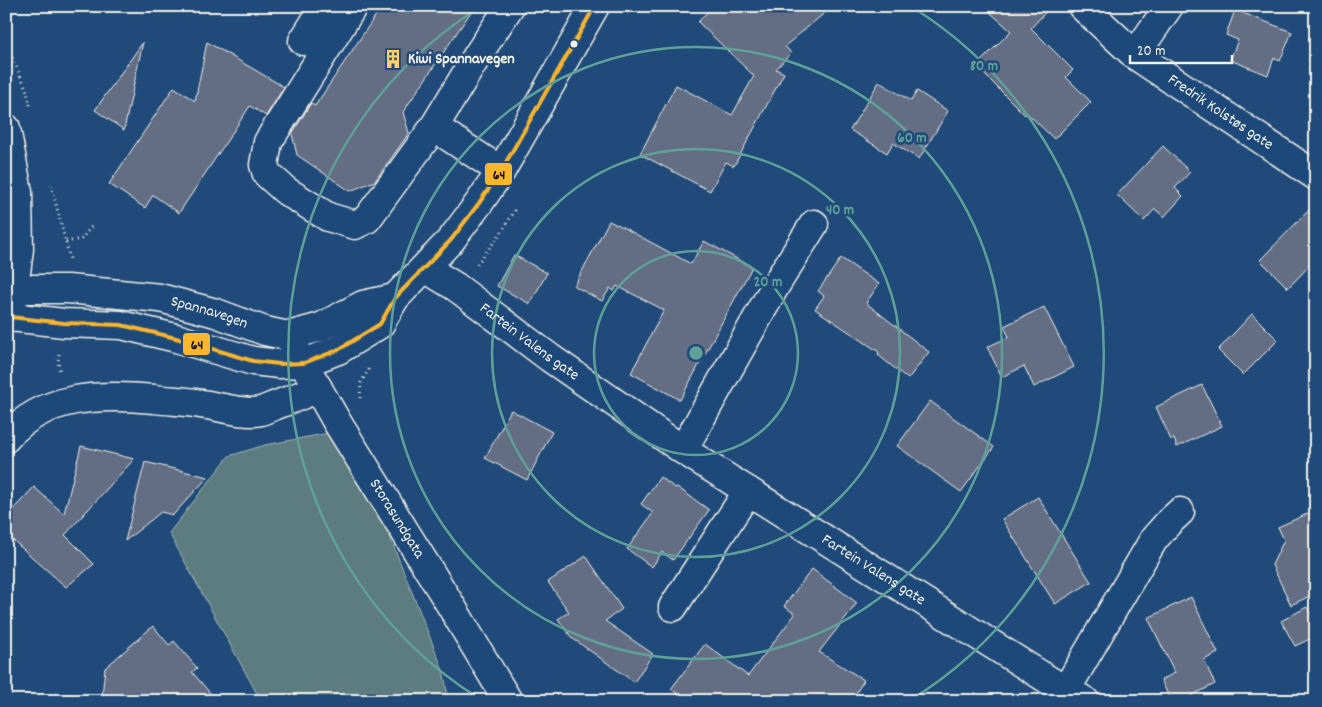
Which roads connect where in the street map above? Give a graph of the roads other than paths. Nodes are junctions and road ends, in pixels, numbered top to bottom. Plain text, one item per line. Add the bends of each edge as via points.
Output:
1 (325, 6) edge
2 (353, 6) edge
3 (510, 6) edge
4 (595, 6) edge
5 (1082, 6) edge
6 (1169, 6) edge
7 (303, 41) dead end
8 (1135, 55) junction
9 (434, 127) junction
10 (6, 128) edge
11 (501, 172) junction
12 (1316, 176) edge
13 (814, 224) dead end
14 (425, 268) junction
15 (395, 298) junction
16 (9, 307) edge
17 (288, 336) junction
18 (304, 363) junction
19 (318, 388) junction
20 (6, 438) edge
21 (683, 450) junction
22 (748, 491) junction
23 (1180, 512) dead end
24 (673, 607) dead end
25 (1063, 694) edge
26 (508, 701) edge

1 - 7 street
2 - 9 street via 268,142 264,165 267,174 286,191 328,217 355,224 367,219
3 - 9 street
4 - 11 street, Spannavegen
5 - 8 street, Fredrik Kolstøs gate
6 - 8 street
8 - 12 street, Fredrik Kolstøs gate
9 - 11 street
10 - 16 street via 18,192 19,249
11 - 14 street, Spannavegen via 451,240
13 - 21 street
14 - 15 street, Spannavegen
14 - 21 street, Fartein Valens gate
15 - 17 street, Spannavegen via 363,305 321,327
15 - 18 street, Spannavegen via 380,324 338,350
16 - 17 street, Spannavegen via 68,289 160,298
16 - 18 street, Spannavegen via 64,323 122,325 253,361
17 - 18 street, Storasundgata
18 - 19 street, Storasundgata
19 - 20 street via 260,411 236,411 134,397 78,399 40,411 24,420
19 - 26 street, Storasundgata
21 - 22 street, Fartein Valens gate
22 - 24 street
22 - 25 street, Fartein Valens gate
23 - 25 street, Fartein Valens gate via 1154,539

